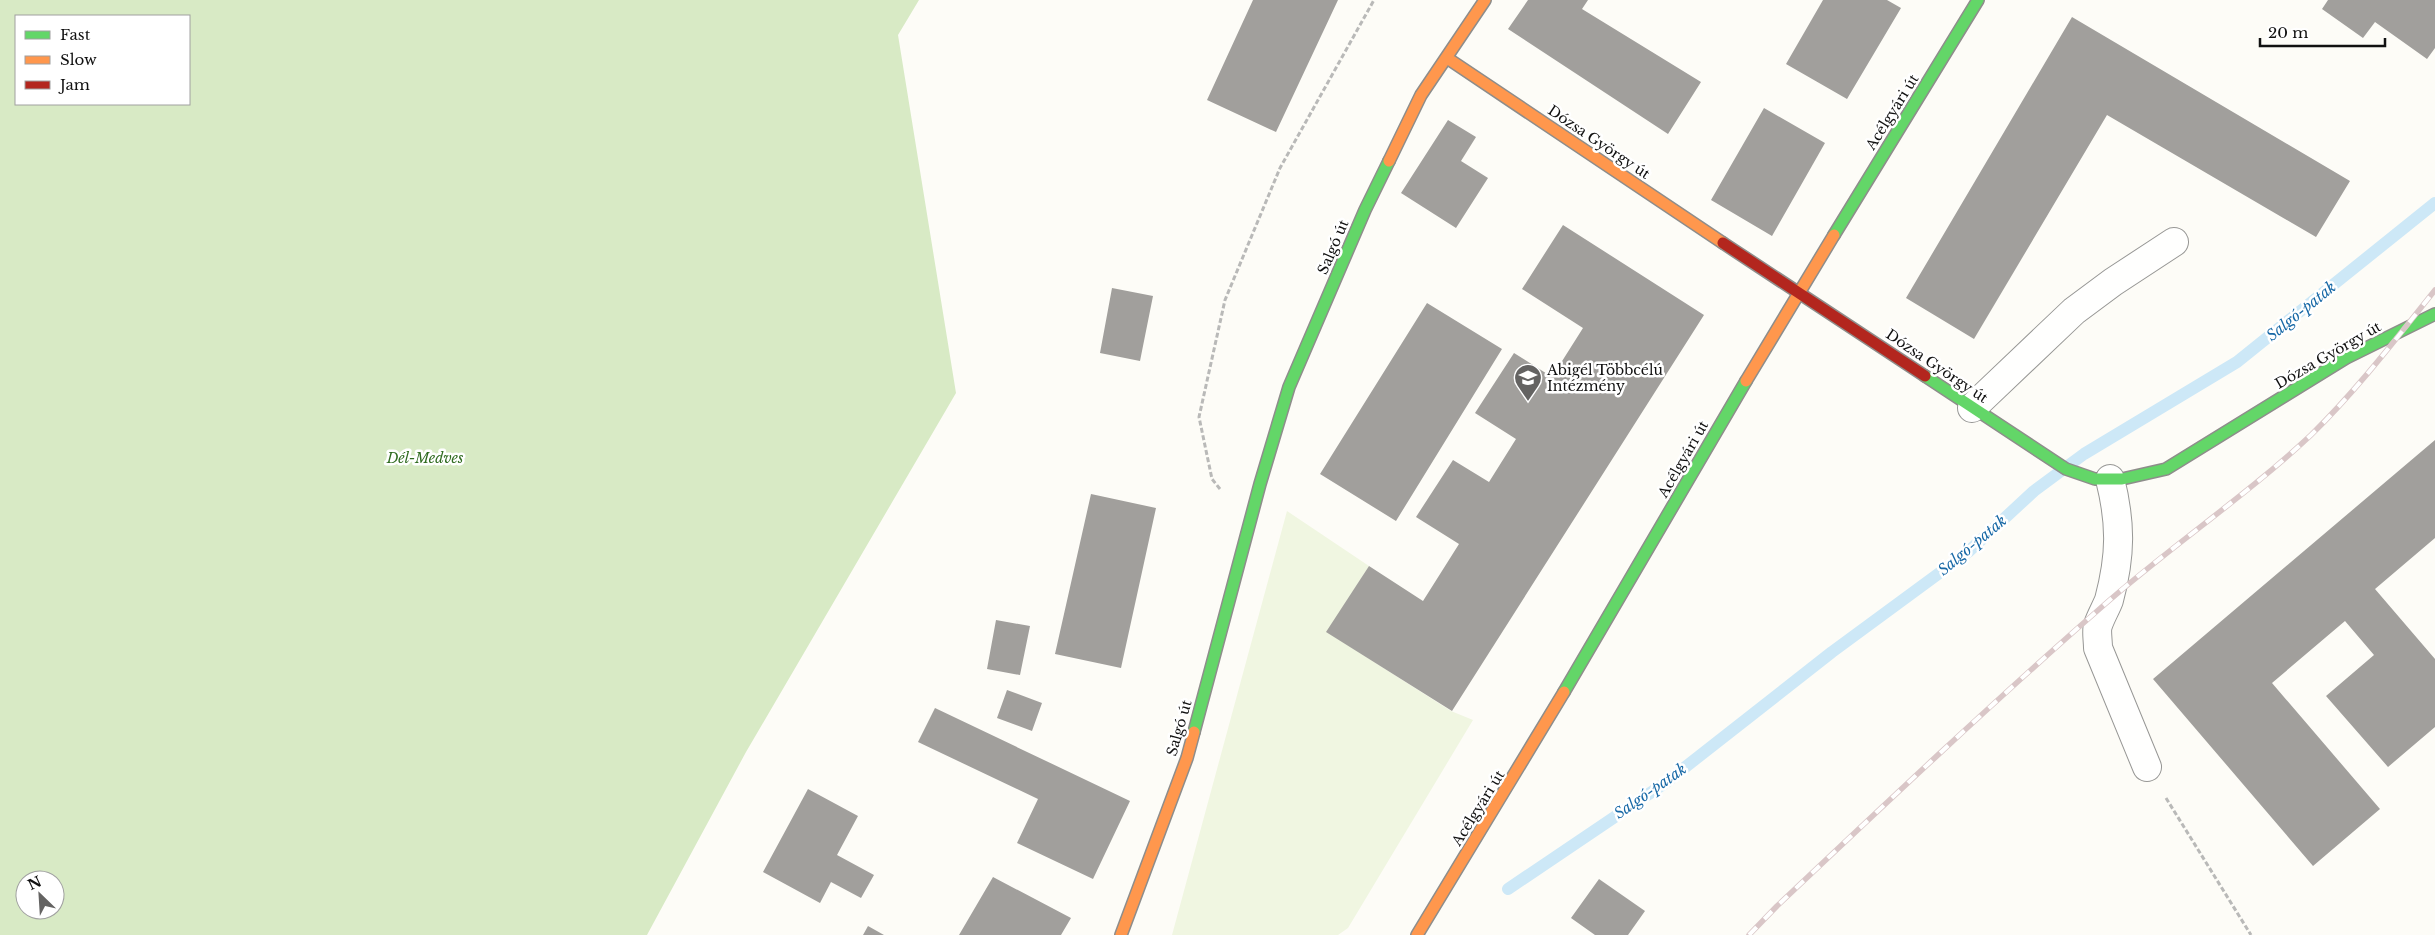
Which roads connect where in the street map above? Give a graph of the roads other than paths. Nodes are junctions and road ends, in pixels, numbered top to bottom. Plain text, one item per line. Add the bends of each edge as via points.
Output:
1 (1485, 0) edge
2 (1978, 0) edge
3 (1447, 58) junction
4 (2174, 242) dead end
5 (1798, 292) junction
6 (2435, 314) edge
7 (1972, 408) junction
8 (2110, 479) junction
9 (2147, 767) road end
10 (1121, 935) edge
11 (1417, 935) edge

1 - 3 street, Salgó út
2 - 5 street, Acélgyári út
3 - 5 street, Dózsa György út
3 - 10 street, Salgó út via 1421,94 1365,210 1290,387 1186,758
4 - 7 street via 2074,311
5 - 7 street, Dózsa György út
5 - 11 street, Acélgyári út via 1521,766
6 - 8 street, Dózsa György út via 2346,358 2166,469 2135,478
7 - 8 street, Dózsa György út via 2082,476
8 - 9 street via 2120,534 2117,565 2098,626 2098,648

